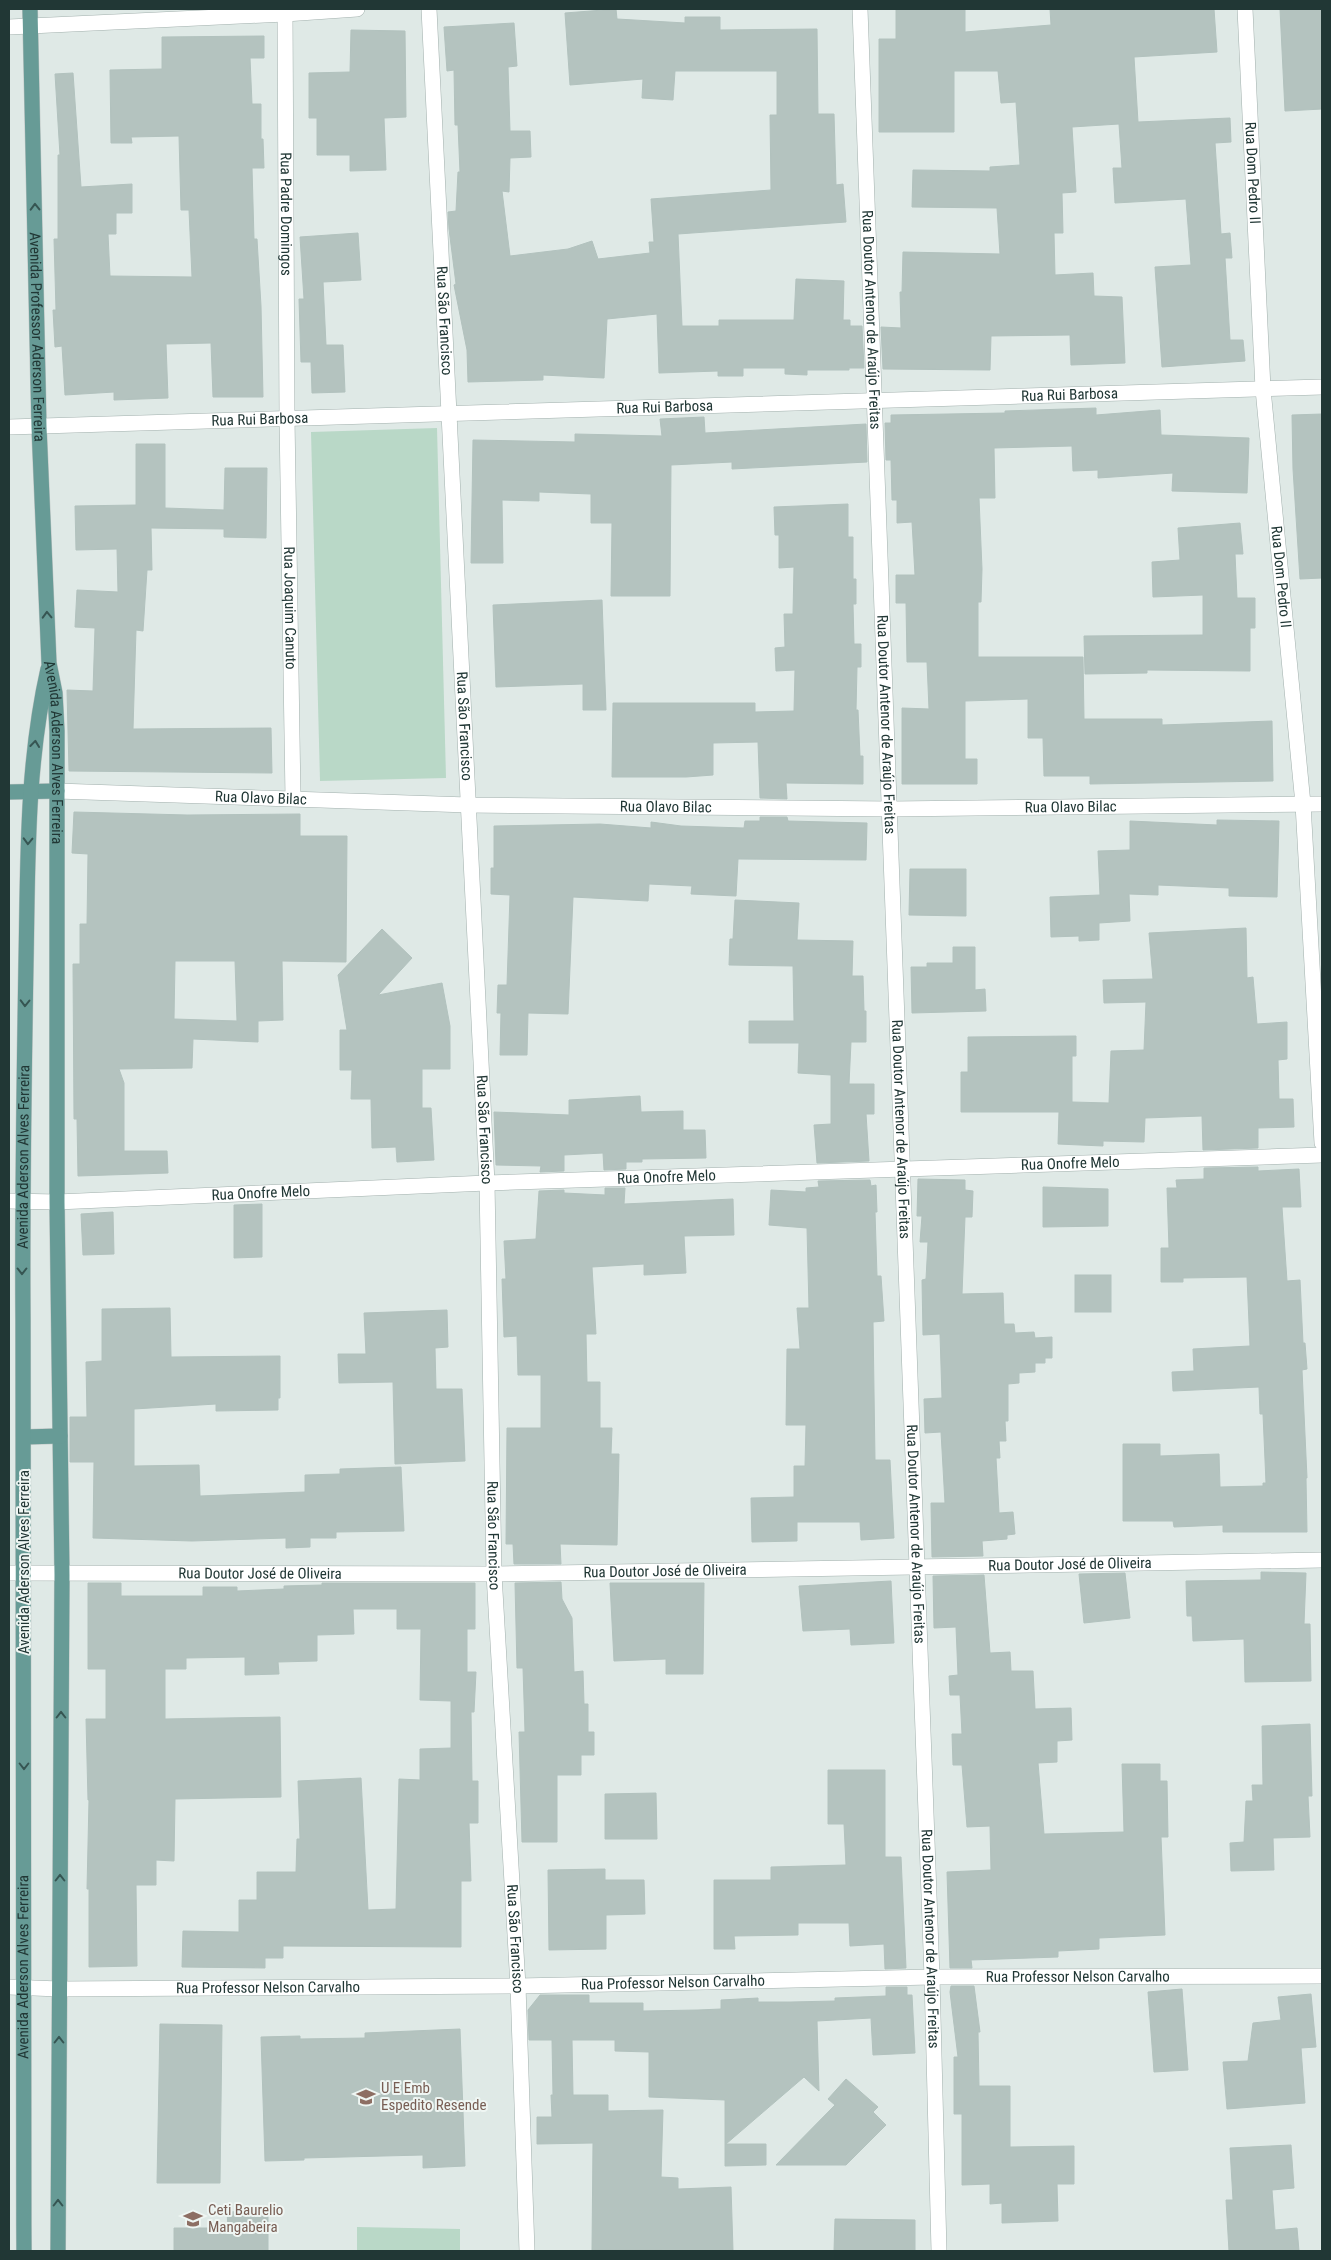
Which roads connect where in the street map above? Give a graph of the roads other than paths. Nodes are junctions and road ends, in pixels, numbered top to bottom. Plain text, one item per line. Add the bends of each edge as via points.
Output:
1 (30, 9) edge
2 (357, 9) edge
3 (428, 9) edge
4 (860, 9) edge
5 (1245, 9) edge
6 (285, 12) edge
7 (31, 26) junction
8 (9, 27) edge
9 (1322, 387) edge
10 (1263, 389) junction
11 (875, 400) junction
12 (450, 413) junction
13 (287, 418) junction
14 (9, 427) edge
15 (39, 427) junction
16 (49, 664) junction
17 (57, 791) junction
18 (9, 792) edge
19 (30, 792) junction
20 (293, 798) junction
21 (1303, 804) junction
22 (1322, 804) edge
23 (468, 805) junction
24 (891, 809) junction
25 (1322, 1143) edge
26 (1322, 1155) edge
27 (902, 1171) junction
28 (487, 1183) junction
29 (15, 1201) edge
30 (57, 1202) junction
31 (60, 1436) junction
32 (24, 1437) junction
33 (1322, 1560) edge
34 (916, 1566) junction
35 (9, 1573) edge
36 (25, 1573) junction
37 (494, 1574) junction
38 (62, 1575) junction
39 (1322, 1976) edge
40 (932, 1977) junction
41 (518, 1986) junction
42 (16, 1987) edge
43 (59, 1989) junction
44 (24, 2251) edge
45 (58, 2251) edge
46 (527, 2251) edge
47 (939, 2251) edge

1 - 7 main road, Avenida Professor Aderson Ferreira
2 - 6 street
3 - 12 street, Rua São Francisco
4 - 11 street, Rua Doutor Antenor de Araújo Freitas
5 - 10 street, Rua Dom Pedro II
6 - 7 street
6 - 13 street, Rua Padre Domingos
7 - 8 street
15 -> 7 main road, Avenida Professor Aderson Ferreira
9 - 10 street, Rua Rui Barbosa
10 - 11 street, Rua Rui Barbosa
10 - 21 street, Rua Dom Pedro II
11 - 12 street, Rua Rui Barbosa
11 - 24 street, Rua Doutor Antenor de Araújo Freitas
12 - 13 street, Rua Rui Barbosa
12 - 23 street, Rua São Francisco
13 - 15 street, Rua Rui Barbosa
13 - 20 street, Rua Joaquim Canuto
14 - 15 street, Rua Rui Barbosa
16 -> 15 main road, Avenida Professor Aderson Ferreira
16 - 17 main road, Avenida Aderson Alves Ferreira via 57,718
19 -> 16 main road, Avenida Aderson Alves Ferreira via 39,709
17 - 19 main road, Rua Olavo Bilac
17 - 20 street, Rua Olavo Bilac
17 - 30 main road, Avenida Aderson Alves Ferreira
18 - 19 main road, Rua Olavo Bilac
19 -> 29 main road, Avenida Aderson Alves Ferreira
20 - 23 street, Rua Olavo Bilac
21 - 22 street, Rua Olavo Bilac
21 - 24 street, Rua Olavo Bilac
21 - 25 street, Rua Dom Pedro II
23 - 24 street, Rua Olavo Bilac
23 - 28 street, Rua São Francisco
24 - 27 street, Rua Doutor Antenor de Araújo Freitas
26 - 27 street, Rua Onofre Melo
27 - 28 street, Rua Onofre Melo
27 - 34 street, Rua Doutor Antenor de Araújo Freitas
28 - 30 street, Rua Onofre Melo
28 - 37 street, Rua São Francisco
29 - 30 street, Rua Onofre Melo
29 -> 32 main road, Avenida Aderson Alves Ferreira
30 - 31 main road, Avenida Aderson Alves Ferreira
31 - 32 main road
31 - 38 main road, Avenida Aderson Alves Ferreira
32 - 36 main road, Avenida Aderson Alves Ferreira
33 - 34 street, Rua Doutor José de Oliveira
34 - 37 street, Rua Doutor José de Oliveira
34 - 40 street, Rua Doutor Antenor de Araújo Freitas
35 - 36 street, Rua Doutor José de Oliveira
36 - 38 street, Rua Doutor José de Oliveira
36 -> 42 main road, Avenida Aderson Alves Ferreira
37 - 38 street, Rua Doutor José de Oliveira
37 - 41 street, Rua São Francisco
43 -> 38 main road, Avenida Aderson Alves Ferreira
39 - 40 street, Rua Professor Nelson Carvalho
40 - 41 street, Rua Professor Nelson Carvalho
40 - 47 street, Rua Doutor Antenor de Araújo Freitas
41 - 43 street, Rua Professor Nelson Carvalho
41 - 46 street, Rua São Francisco
42 - 43 street, Rua Professor Nelson Carvalho
42 - 44 main road, Avenida Aderson Alves Ferreira
45 -> 43 main road, Avenida Aderson Alves Ferreira

